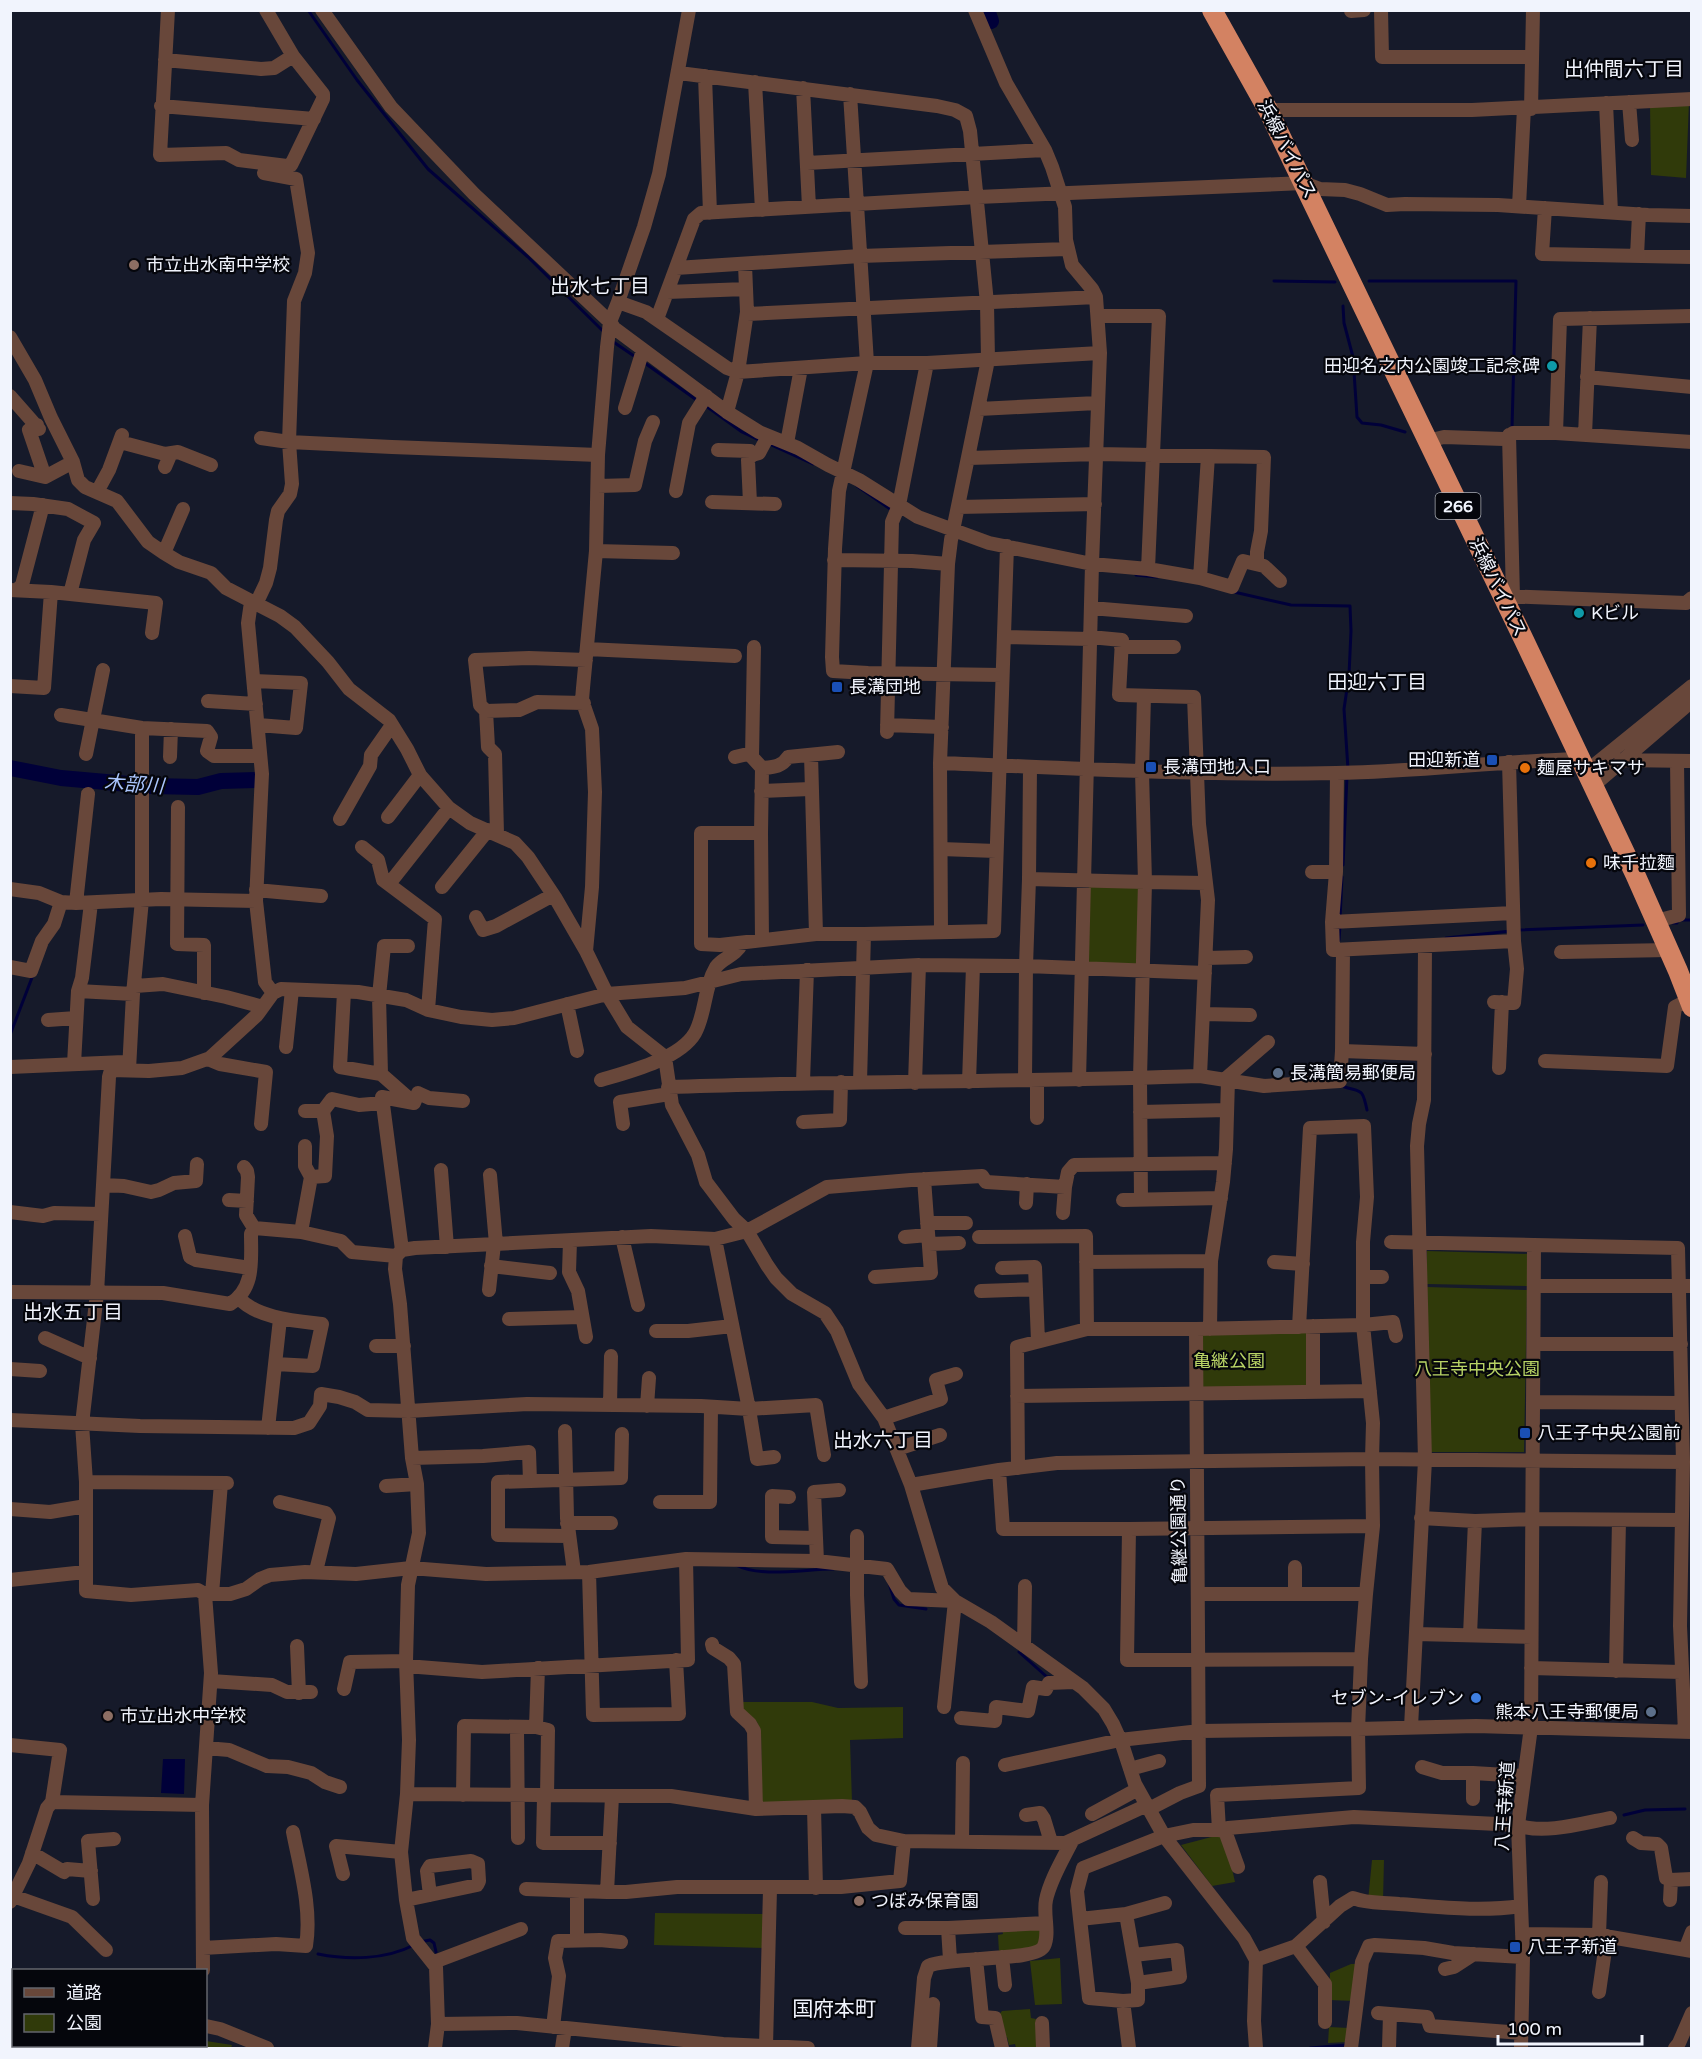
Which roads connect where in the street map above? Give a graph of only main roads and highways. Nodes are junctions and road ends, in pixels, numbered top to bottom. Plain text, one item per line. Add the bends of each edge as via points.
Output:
1 (1212, 10) edge
2 (1690, 1004) edge

1 - 2 highway, 浜線バイパス / 266 via 1268,110 1427,441 1508,597

